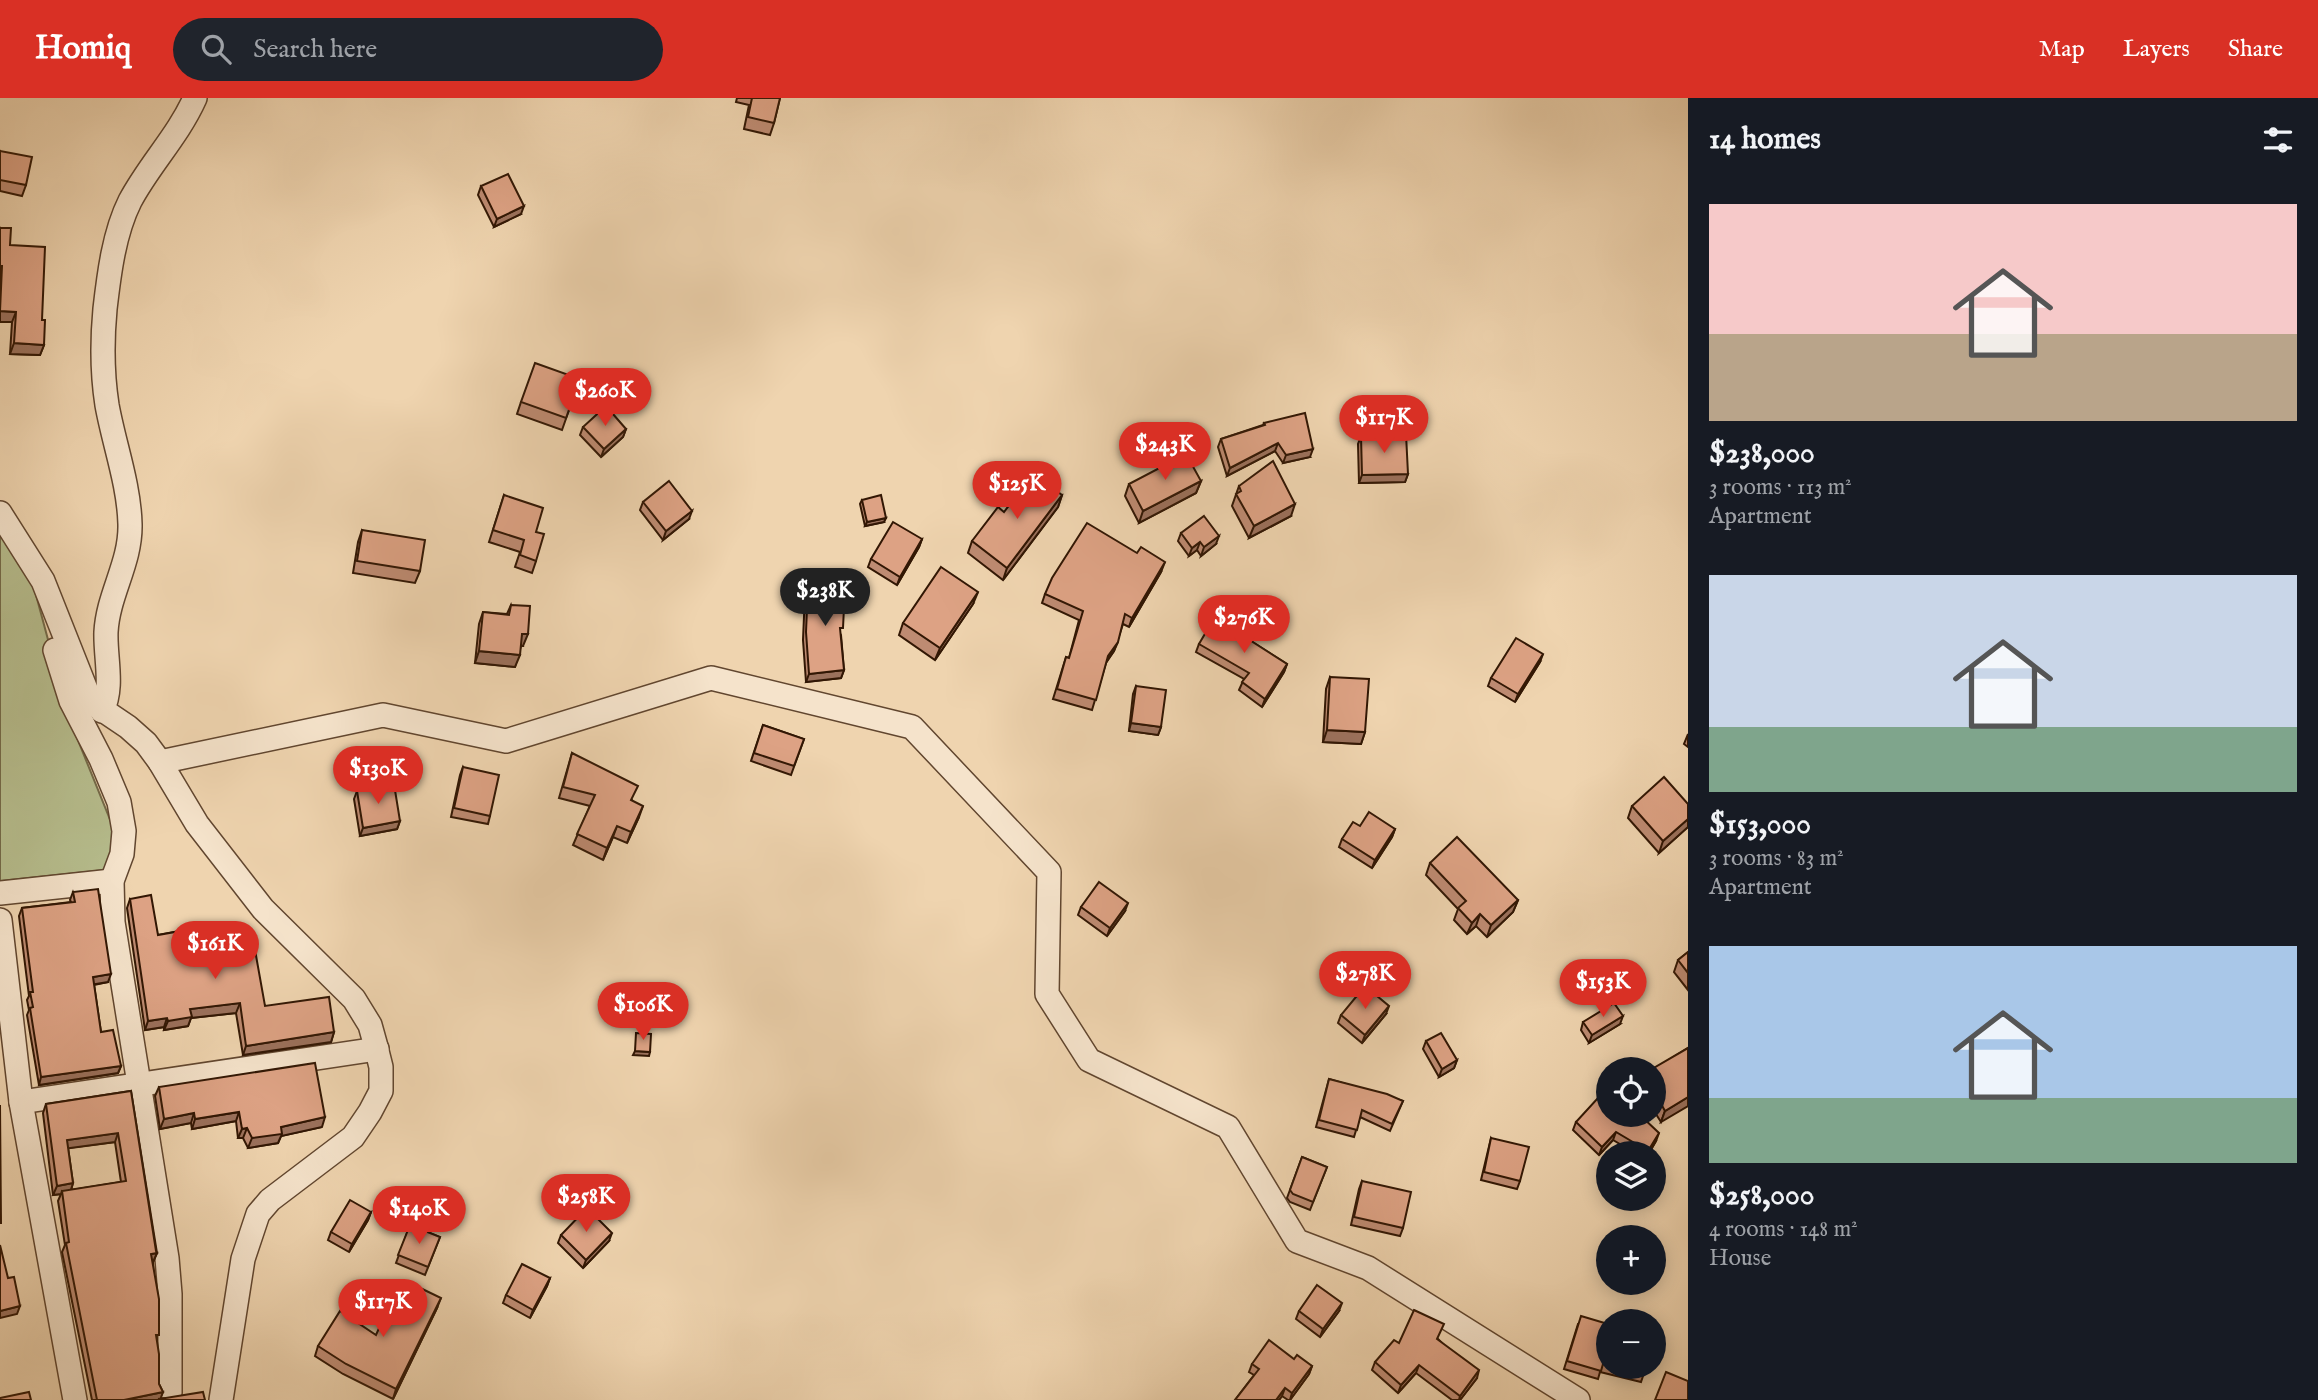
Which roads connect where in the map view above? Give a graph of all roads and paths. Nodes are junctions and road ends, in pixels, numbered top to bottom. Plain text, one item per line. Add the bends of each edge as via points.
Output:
1 (195, 98) edge
2 (0, 513) edge
3 (62, 628) junction
4 (102, 710) junction
5 (160, 762) junction
6 (112, 881) junction
7 (0, 893) edge
8 (0, 920) edge
9 (377, 1049) junction
10 (140, 1084) junction
11 (21, 1102) junction
12 (170, 1393) dead end
13 (75, 1400) edge
14 (221, 1400) edge
15 (1578, 1400) edge

1 - 4 street via 128,204 110,272 104,374 131,536 109,610 108,699
2 - 3 street via 43,581
3 - 4 street via 84,688
3 - 6 street via 55,642 63,679 120,802 122,854
4 - 5 street via 146,743
5 - 9 street via 197,824 263,909 354,999 370,1025
5 - 15 street via 383,715 506,741 712,678 912,727 1049,872 1047,994 1089,1060 1228,1127 1297,1241 1368,1268
6 - 7 street
6 - 10 street via 113,922
8 - 11 street
9 - 10 street
9 - 14 street via 381,1091 354,1137 276,1195 258,1214 243,1259
10 - 11 street
10 - 12 street via 167,1258
11 - 13 street

